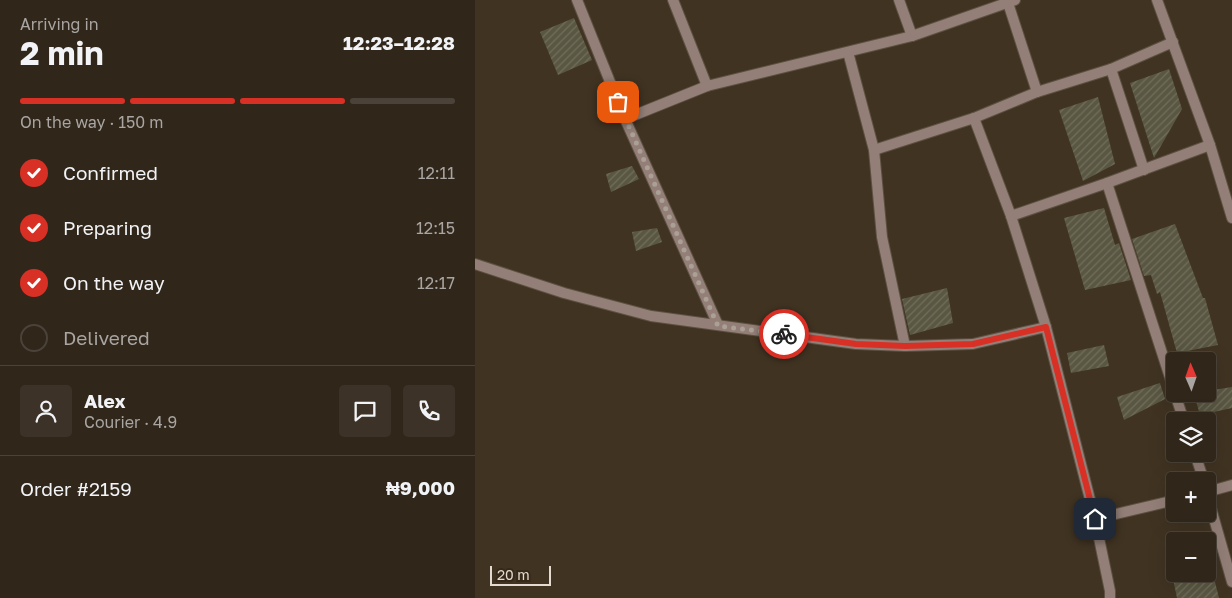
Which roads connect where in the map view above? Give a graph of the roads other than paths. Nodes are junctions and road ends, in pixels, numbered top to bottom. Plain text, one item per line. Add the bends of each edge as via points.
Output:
1 (577, 0) edge
2 (673, 0) edge
3 (899, 0) edge
4 (1157, 0) edge
5 (1012, 1) edge
6 (912, 36) junction
7 (1173, 42) junction
8 (848, 52) junction
9 (1111, 69) junction
10 (707, 86) junction
11 (1037, 92) junction
12 (974, 118) junction
13 (625, 119) junction
14 (1210, 145) junction
15 (874, 150) junction
16 (1143, 170) junction
17 (1107, 183) junction
18 (1011, 216) junction
19 (1232, 218) edge
20 (475, 264) edge
21 (718, 326) junction
22 (1046, 327) junction
23 (905, 346) junction
24 (1166, 365) edge
25 (1232, 485) edge
26 (1216, 490) edge
27 (1166, 502) edge
28 (1095, 519) junction
29 (1215, 522) edge
30 (1232, 582) edge
31 (1110, 598) edge

1 - 13 street
2 - 10 street
3 - 6 street
4 - 7 street
5 - 6 street
5 - 11 street
6 - 8 street
7 - 9 street
7 - 14 street
8 - 10 street
8 - 15 street
9 - 11 street
9 - 16 street
10 - 13 street
11 - 12 street
12 - 15 street
12 - 18 street
13 - 21 street
14 - 16 street
14 - 19 street
15 - 23 street via 882,237
16 - 17 street
17 - 18 street
17 - 24 street
18 - 22 street
20 - 21 street via 564,293 651,316
21 - 23 street via 856,344
22 - 23 street via 973,344
22 - 28 street
25 - 26 street
27 - 28 street
28 - 31 street
29 - 30 street

